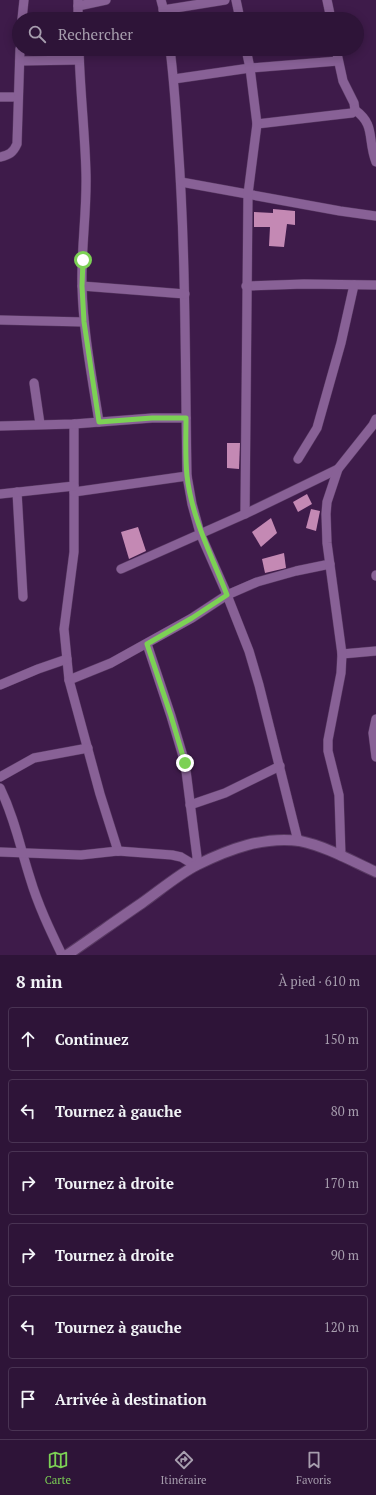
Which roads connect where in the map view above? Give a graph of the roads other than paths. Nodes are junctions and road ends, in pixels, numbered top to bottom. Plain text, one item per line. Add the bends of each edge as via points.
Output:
1 (24, 0) edge
2 (106, 0) edge
3 (161, 0) edge
4 (225, 0) edge
5 (236, 0) edge
6 (327, 0) edge
7 (78, 3) edge
8 (23, 12) edge
9 (163, 12) edge
10 (176, 12) edge
11 (239, 12) edge
12 (330, 12) edge
13 (20, 56) edge
14 (79, 56) edge
15 (171, 56) edge
16 (247, 56) edge
17 (337, 56) edge
18 (79, 60) junction
19 (20, 61) junction
20 (338, 61) junction
21 (250, 68) junction
22 (174, 79) junction
23 (0, 97) edge
24 (18, 97) junction
25 (355, 110) junction
26 (256, 124) junction
27 (0, 157) edge
28 (376, 162) edge
29 (181, 182) junction
30 (248, 194) junction
31 (376, 216) edge
32 (354, 285) junction
33 (376, 285) edge
34 (82, 286) junction
35 (246, 286) junction
36 (185, 294) junction
37 (0, 320) edge
38 (84, 322) junction
39 (34, 383) dead end
40 (186, 418) junction
41 (376, 419) edge
42 (99, 422) junction
43 (40, 424) junction
44 (74, 424) junction
45 (0, 426) edge
46 (298, 459) dead end
47 (338, 469) junction
48 (187, 476) junction
49 (74, 489) junction
50 (17, 492) junction
51 (0, 494) edge
52 (245, 514) junction
53 (200, 533) junction
54 (330, 564) junction
55 (121, 570) dead end
56 (227, 595) junction
57 (23, 597) dead end
58 (147, 644) junction
59 (376, 651) edge
60 (342, 654) junction
61 (67, 659) junction
62 (69, 680) junction
63 (0, 685) edge
64 (376, 719) edge
65 (88, 748) junction
66 (376, 754) edge
67 (376, 757) edge
68 (280, 766) junction
69 (0, 777) edge
70 (0, 788) edge
71 (190, 805) junction
72 (298, 841) junction
73 (118, 851) junction
74 (0, 852) edge
75 (24, 854) junction
76 (341, 856) junction
77 (196, 866) junction
78 (376, 872) edge
79 (62, 955) edge
80 (67, 955) edge

1 - 8 street
2 - 7 street
3 - 9 street
4 - 10 street
5 - 11 street
6 - 12 street
13 - 19 street
14 - 18 street
15 - 22 street
16 - 21 street
17 - 20 street
18 - 19 street
18 - 34 street via 86,174
19 - 24 street
20 - 21 street
20 - 25 street
21 - 22 street
21 - 26 street
22 - 29 street
23 - 24 street
24 - 27 street via 17,144 9,155
25 - 26 street via 352,113
25 - 28 street via 364,115 369,122
26 - 30 street
29 - 30 street
29 - 36 street
30 - 31 street
30 - 35 street
32 - 33 street
32 - 35 street
32 - 46 street via 317,428
34 - 36 street
34 - 38 street
35 - 52 street
36 - 40 street
37 - 38 street
38 - 42 street
39 - 43 street
40 - 42 street
40 - 48 street
41 - 47 street
42 - 44 street
43 - 44 street
43 - 45 street
44 - 49 street
47 - 52 street
47 - 54 street via 327,502
48 - 49 street
48 - 53 street
49 - 50 street
49 - 61 street via 74,552 64,629
50 - 51 street
50 - 57 street
52 - 53 street
53 - 55 street
53 - 56 street
54 - 56 street via 261,581
54 - 60 street
56 - 58 street
56 - 68 street via 249,651
58 - 62 street via 111,663
58 - 71 street via 185,763
59 - 60 street
60 - 76 street via 341,673 328,740 328,751 339,795
61 - 62 street
61 - 63 street
62 - 65 street
64 - 66 street via 373,733
65 - 69 street via 34,758
65 - 73 street
66 - 67 street
68 - 71 street via 225,793
68 - 72 street
70 - 75 street via 10,809
71 - 77 street
72 - 76 street
72 - 77 street via 269,840 253,843
73 - 75 street via 81,855
73 - 77 street via 172,855
74 - 75 street
75 - 79 street via 40,909
76 - 78 street
77 - 80 street

